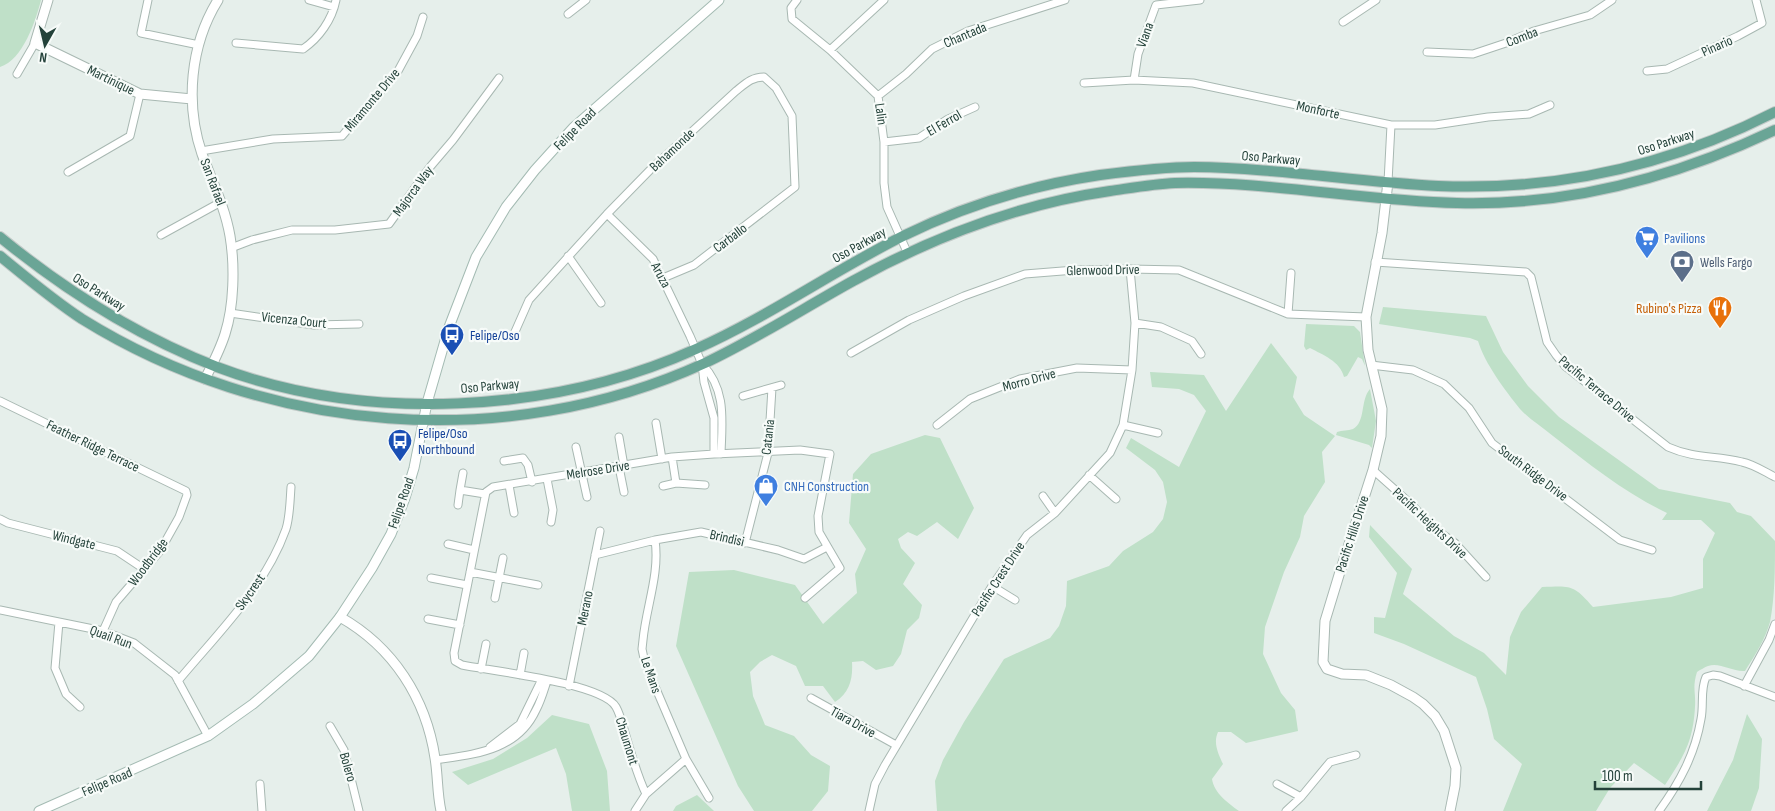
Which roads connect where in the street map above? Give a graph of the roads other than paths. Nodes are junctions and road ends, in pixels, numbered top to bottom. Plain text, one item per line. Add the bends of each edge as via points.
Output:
1 (48, 0) edge
2 (148, 0) edge
3 (218, 0) edge
4 (309, 0) edge
5 (586, 0) edge
6 (719, 0) edge
7 (797, 0) edge
8 (884, 0) edge
9 (1065, 0) edge
10 (1200, 0) edge
11 (1376, 0) edge
12 (1612, 0) edge
13 (1756, 0) edge
14 (335, 4) edge
15 (568, 14) dead end
16 (423, 17) dead end
17 (1343, 22) dead end
18 (35, 43) junction
19 (236, 43) dead end
20 (198, 45) junction
21 (830, 50) junction
22 (1427, 52) dead end
23 (1647, 71) dead end
24 (17, 74) dead end
25 (499, 78) dead end
26 (1134, 80) junction
27 (1084, 83) dead end
28 (140, 94) junction
29 (878, 96) junction
30 (192, 99) junction
31 (1550, 105) dead end
32 (974, 107) dead end
33 (1775, 112) edge
34 (1391, 126) junction
35 (1775, 130) edge
36 (884, 142) junction
37 (201, 151) junction
38 (68, 172) dead end
39 (1388, 182) junction
40 (792, 191) joint
41 (1387, 198) junction
42 (221, 202) junction
43 (607, 214) junction
44 (162, 235) dead end
45 (0, 237) edge
46 (900, 238) junction
47 (231, 248) junction
48 (908, 254) junction
49 (0, 256) edge
50 (568, 256) junction
51 (1376, 262) junction
52 (1130, 269) junction
53 (1291, 273) dead end
54 (663, 278) junction
55 (601, 303) dead end
56 (230, 313) junction
57 (1288, 314) junction
58 (1366, 317) junction
59 (1134, 323) junction
60 (359, 324) dead end
61 (514, 334) dead end
62 (696, 350) junction
63 (850, 353) dead end
64 (1201, 354) dead end
65 (702, 364) junction
66 (212, 365) junction
67 (1371, 365) junction
68 (1132, 370) junction
69 (205, 379) junction
70 (781, 385) dead end
71 (772, 388) junction
72 (743, 396) dead end
73 (0, 401) edge
74 (428, 403) junction
75 (722, 410) junction
76 (713, 411) junction
77 (424, 421) junction
78 (656, 423) dead end
79 (937, 425) dead end
80 (1123, 425) junction
81 (1158, 433) dead end
82 (619, 437) dead end
83 (576, 447) dead end
84 (768, 453) junction
85 (718, 454) junction
86 (672, 457) junction
87 (662, 459) junction
88 (504, 461) dead end
89 (622, 467) junction
90 (1373, 470) junction
91 (583, 472) junction
92 (463, 473) dead end
93 (1088, 475) junction
94 (1775, 477) edge
95 (547, 479) junction
96 (532, 482) junction
97 (676, 484) junction
98 (509, 485) junction
99 (705, 485) dead end
100 (663, 486) dead end
101 (291, 487) dead end
102 (460, 490) junction
103 (186, 491) joint
104 (624, 492) dead end
105 (485, 494) junction
106 (1043, 496) dead end
107 (588, 497) dead end
108 (1116, 499) dead end
109 (458, 505) dead end
110 (514, 512) dead end
111 (1054, 513) junction
112 (0, 519) edge
113 (551, 522) dead end
114 (600, 531) dead end
115 (655, 540) junction
116 (745, 543) junction
117 (448, 544) dead end
118 (827, 547) junction
119 (474, 550) junction
120 (1652, 550) dead end
121 (595, 555) junction
122 (502, 558) dead end
123 (144, 569) junction
124 (470, 572) junction
125 (1486, 577) dead end
126 (431, 578) dead end
127 (499, 578) junction
128 (467, 585) junction
129 (538, 585) dead end
130 (992, 586) junction
131 (495, 598) dead end
132 (805, 598) dead end
133 (1015, 600) dead end
134 (0, 610) edge
135 (340, 617) junction
136 (428, 619) dead end
137 (58, 622) junction
138 (1775, 624) edge
139 (460, 625) junction
140 (104, 632) junction
141 (486, 644) dead end
142 (524, 653) dead end
143 (481, 669) junction
144 (520, 675) junction
145 (544, 680) junction
146 (178, 681) junction
147 (569, 686) junction
148 (1744, 686) junction
149 (1775, 697) edge
150 (811, 698) dead end
151 (80, 707) dead end
152 (330, 726) dead end
153 (208, 736) junction
154 (896, 745) junction
155 (1356, 755) dead end
156 (686, 758) junction
157 (436, 760) junction
158 (260, 784) dead end
159 (1277, 784) dead end
160 (646, 794) junction
161 (1301, 797) junction
162 (709, 798) dead end
163 (39, 811) edge
164 (262, 811) edge
165 (359, 811) edge
166 (441, 811) edge
167 (635, 811) edge
168 (869, 811) edge
169 (1286, 811) edge
170 (1450, 811) edge
171 (1659, 811) edge

1 - 18 street
2 - 20 street via 141,33
3 - 20 street, San Rafael
4 - 14 street
5 - 15 street
6 - 74 street, Felipe Road via 573,128 506,207 476,257 461,292
7 - 21 street, Lalin via 791,8 792,20
8 - 21 street
9 - 29 street, Chantada via 968,31 932,50
10 - 26 street, Viana via 1156,5 1138,54
11 - 17 street
12 - 22 street, Comba via 1590,15 1534,31 1473,54
13 - 23 street, Pinario via 1762,23 1666,69
14 - 19 street via 324,28 303,49
16 - 37 street, Miramonte Drive via 417,36 398,71 342,136 273,139
18 - 24 street
18 - 28 street, Martinique
20 - 30 street, San Rafael
21 - 29 street, Lalin
25 - 47 street, Majorca Way via 389,224 335,230 292,230
26 - 27 street, Monforte
26 - 34 street, Monforte via 1193,82
28 - 30 street, Martinique
28 - 38 street via 130,136
29 - 36 street, Lalin
30 - 37 street, San Rafael
31 - 34 street, Monforte via 1529,114 1435,125
32 - 36 street, El Ferrol via 919,138
33 - 39 main road, Oso Parkway via 1682,152 1590,176 1510,186
34 - 39 street
35 - 41 main road, Oso Parkway via 1681,169 1594,191 1488,203
36 - 46 street, Lalin via 886,208
37 - 42 street, San Rafael
39 - 41 street, Pacific Hills Drive
39 - 46 main road, Oso Parkway via 1209,167 1150,169 1035,188 966,210
40 - 43 street, Bahamonde via 796,181 792,116 776,88 764,77 757,77 736,91 691,132
40 - 54 street, Carballo via 694,264
41 - 48 main road, Oso Parkway via 1170,183 1076,196 1004,215
41 - 51 street, Pacific Hills Drive
42 - 44 street
42 - 47 street, San Rafael
43 - 50 street, Bahamonde
43 - 54 street, Aruza via 653,259
45 - 66 main road, Oso Parkway via 72,292 127,326
46 - 48 street, Lalin
46 - 62 main road, Oso Parkway
47 - 56 street, San Rafael
48 - 65 main road, Oso Parkway
49 - 69 main road, Oso Parkway via 83,319 144,353
50 - 55 street
50 - 61 street, Bahamonde via 529,300
51 - 58 street, Pacific Hills Drive
51 - 94 street, Pacific Terrace Drive via 1526,272 1532,277 1547,342 1566,367 1668,447 1696,456 1743,462
52 - 57 street, Glenwood Drive via 1179,270
52 - 59 street, Pacific Crest Drive
52 - 63 street, Glenwood Drive via 1025,274 909,320
53 - 57 street
54 - 62 street, Aruza
56 - 60 street, Vicenza Court via 314,325
56 - 66 street, San Rafael
57 - 58 street, Glenwood Drive
58 - 67 street, Pacific Hills Drive
59 - 64 street via 1161,327 1192,341
59 - 68 street, Pacific Crest Drive
62 - 65 street, Aruza
62 - 74 main road, Oso Parkway via 627,374 550,393
65 - 75 street via 712,375
65 - 76 street
65 - 77 main road, Oso Parkway via 620,394 556,408 498,417
66 - 69 street, San Rafael
66 - 74 main road, Oso Parkway via 315,393 389,403
67 - 90 street, Pacific Hills Drive via 1382,409 1381,436
67 - 120 street, South Ridge Drive via 1413,370 1444,384 1469,408 1492,443 1620,540
68 - 79 street, Morro Drive via 1077,368 1020,379 970,399
68 - 80 street, Pacific Crest Drive
69 - 77 main road, Oso Parkway via 317,410
70 - 71 street
71 - 72 street
71 - 84 street, Catania
73 - 103 street, Feather Ridge Terrace
74 - 77 street, Felipe Road
75 - 76 street
75 - 85 street
76 - 85 street
77 - 135 street, Felipe Road via 414,468 391,534
78 - 87 street
80 - 81 street
80 - 93 street, Pacific Crest Drive via 1110,452
82 - 89 street
83 - 91 street
84 - 85 street, Melrose Drive
84 - 116 street, Catania
84 - 118 street, Melrose Drive via 800,450 830,455 818,516 819,532
85 - 86 street, Melrose Drive
86 - 87 street, Melrose Drive
86 - 97 street
87 - 89 street, Melrose Drive
88 - 96 street via 523,458
89 - 91 street, Melrose Drive
89 - 104 street
90 - 125 street, Pacific Heights Drive via 1455,543
90 - 170 street, Pacific Hills Drive via 1326,622 1323,662 1328,669 1342,674 1366,676 1391,685 1413,696 1434,716 1444,731 1456,768
91 - 95 street, Melrose Drive
91 - 107 street
92 - 102 street
93 - 108 street
93 - 111 street, Pacific Crest Drive
95 - 96 street, Melrose Drive
95 - 113 street via 553,510
96 - 98 street, Melrose Drive
97 - 99 street
97 - 100 street
98 - 105 street, Melrose Drive via 493,487
98 - 110 street
101 - 146 street, Skycrest via 286,527 261,578
102 - 105 street
102 - 109 street
103 - 123 street, Woodbridge via 179,517 160,551
105 - 119 street
106 - 111 street
111 - 130 street, Pacific Crest Drive via 1027,534
112 - 123 street, Windgate via 117,551
114 - 121 street, Merano
115 - 116 street, Brindisi via 701,532
115 - 121 street, Brindisi
115 - 156 street, Le Mans via 656,565 642,649
116 - 118 street, Brindisi via 804,559
117 - 119 street
118 - 132 street via 840,568
119 - 124 street
121 - 147 street, Merano
122 - 127 street
123 - 140 street, Woodbridge via 116,602
124 - 127 street
124 - 128 street
126 - 128 street
127 - 129 street
127 - 131 street
128 - 139 street
130 - 133 street
130 - 154 street, Pacific Crest Drive
134 - 137 street, Quail Run
135 - 153 street, Felipe Road via 309,656 253,704
135 - 157 street via 376,643 394,661 412,687 424,711
136 - 139 street
137 - 140 street, Quail Run
137 - 151 street via 55,668 66,694
138 - 148 street
139 - 143 street via 455,661
140 - 146 street, Quail Run via 134,643 175,675
141 - 143 street
142 - 144 street
143 - 144 street
144 - 145 street
145 - 147 street, Chaumont
145 - 157 street via 522,726 488,749
146 - 153 street, Quail Run
147 - 160 street, Chaumont via 593,692 612,702 619,713 638,778
148 - 149 street
148 - 171 street via 1720,676 1706,677 1698,740 1682,777
150 - 154 street, Tiara Drive
152 - 165 street, Bolero via 344,750
153 - 163 street, Felipe Road
154 - 168 street, Pacific Crest Drive via 875,784
155 - 161 street via 1330,762
156 - 160 street
156 - 162 street, Le Mans
157 - 166 street
158 - 164 street
159 - 161 street
160 - 167 street
161 - 169 street

